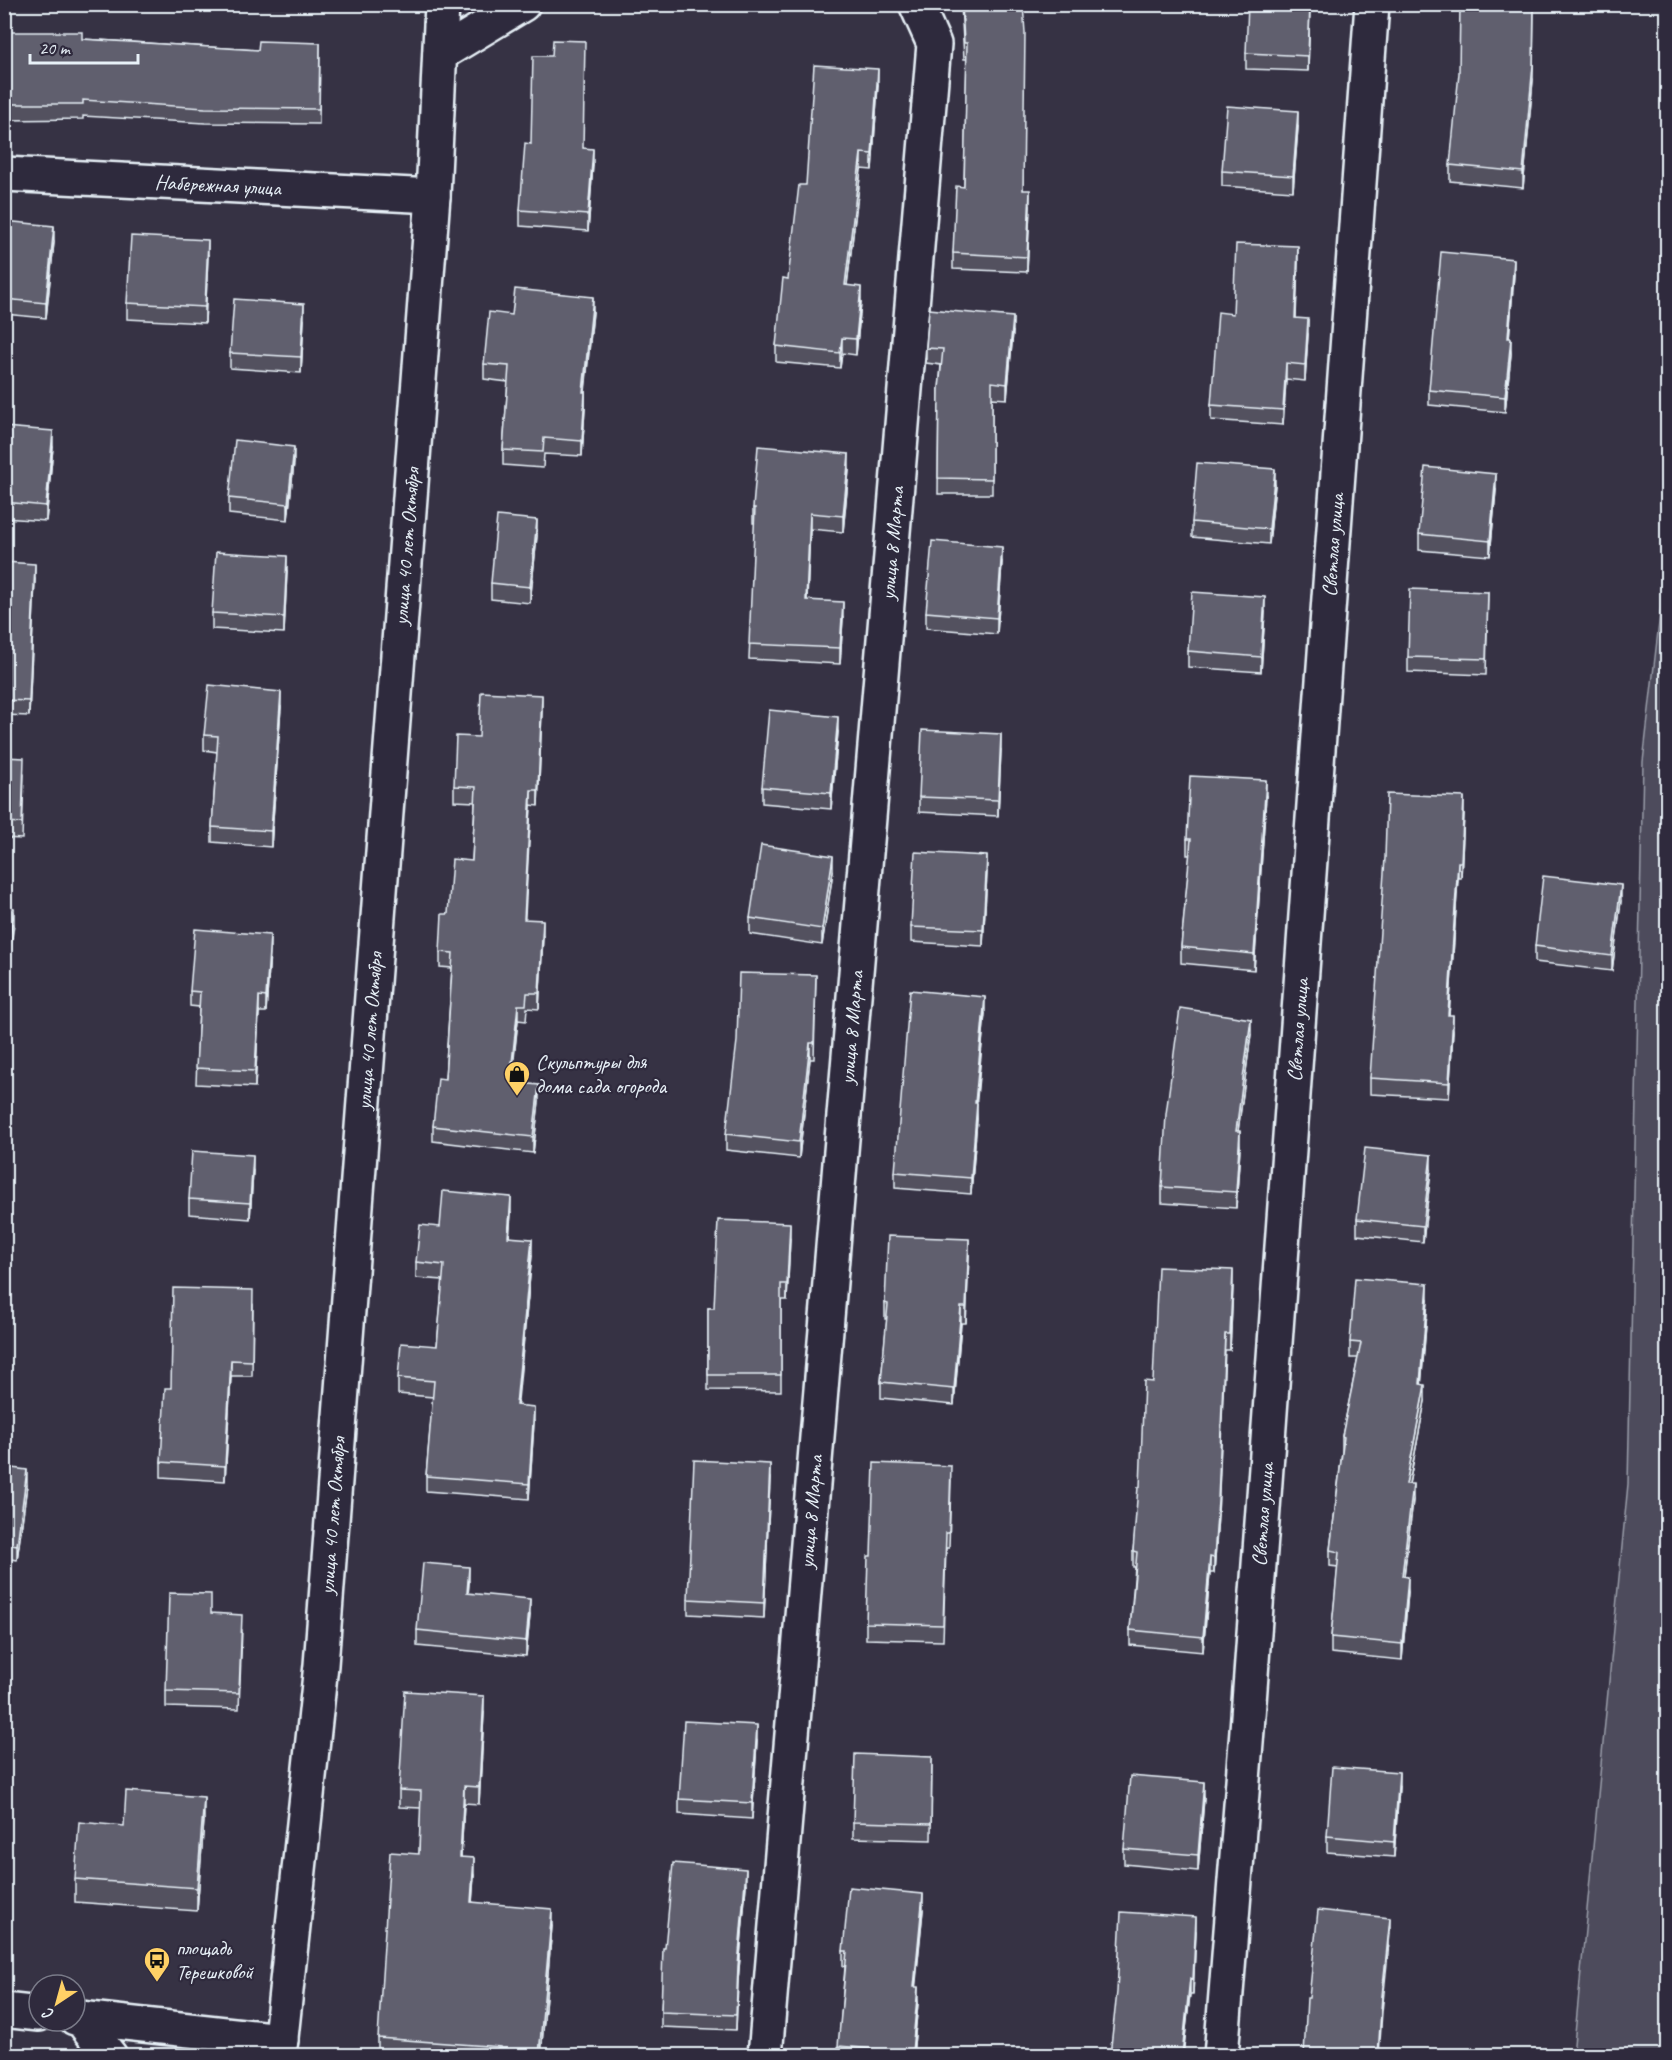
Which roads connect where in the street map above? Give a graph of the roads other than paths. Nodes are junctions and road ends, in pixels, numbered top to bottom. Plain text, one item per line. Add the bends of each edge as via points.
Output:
1 (442, 4) edge
2 (523, 4) edge
3 (915, 4) edge
4 (1372, 4) edge
5 (440, 54) junction
6 (4, 174) edge
7 (433, 196) junction
8 (4, 2010) edge
9 (27, 2013) edge
10 (87, 2019) edge
11 (87, 2029) edge
12 (280, 2048) edge
13 (110, 2055) edge
14 (765, 2055) edge
15 (1221, 2055) edge

1 - 5 street, улица 40 лет Октября
2 - 5 street
3 - 14 street, улица 8 Марта via 934,45
4 - 15 street, Светлая улица
5 - 7 street, улица 40 лет Октября
6 - 7 street, Набережная улица
7 - 12 street, улица 40 лет Октября via 321,1665
8 - 9 street
10 - 12 street
11 - 13 street

